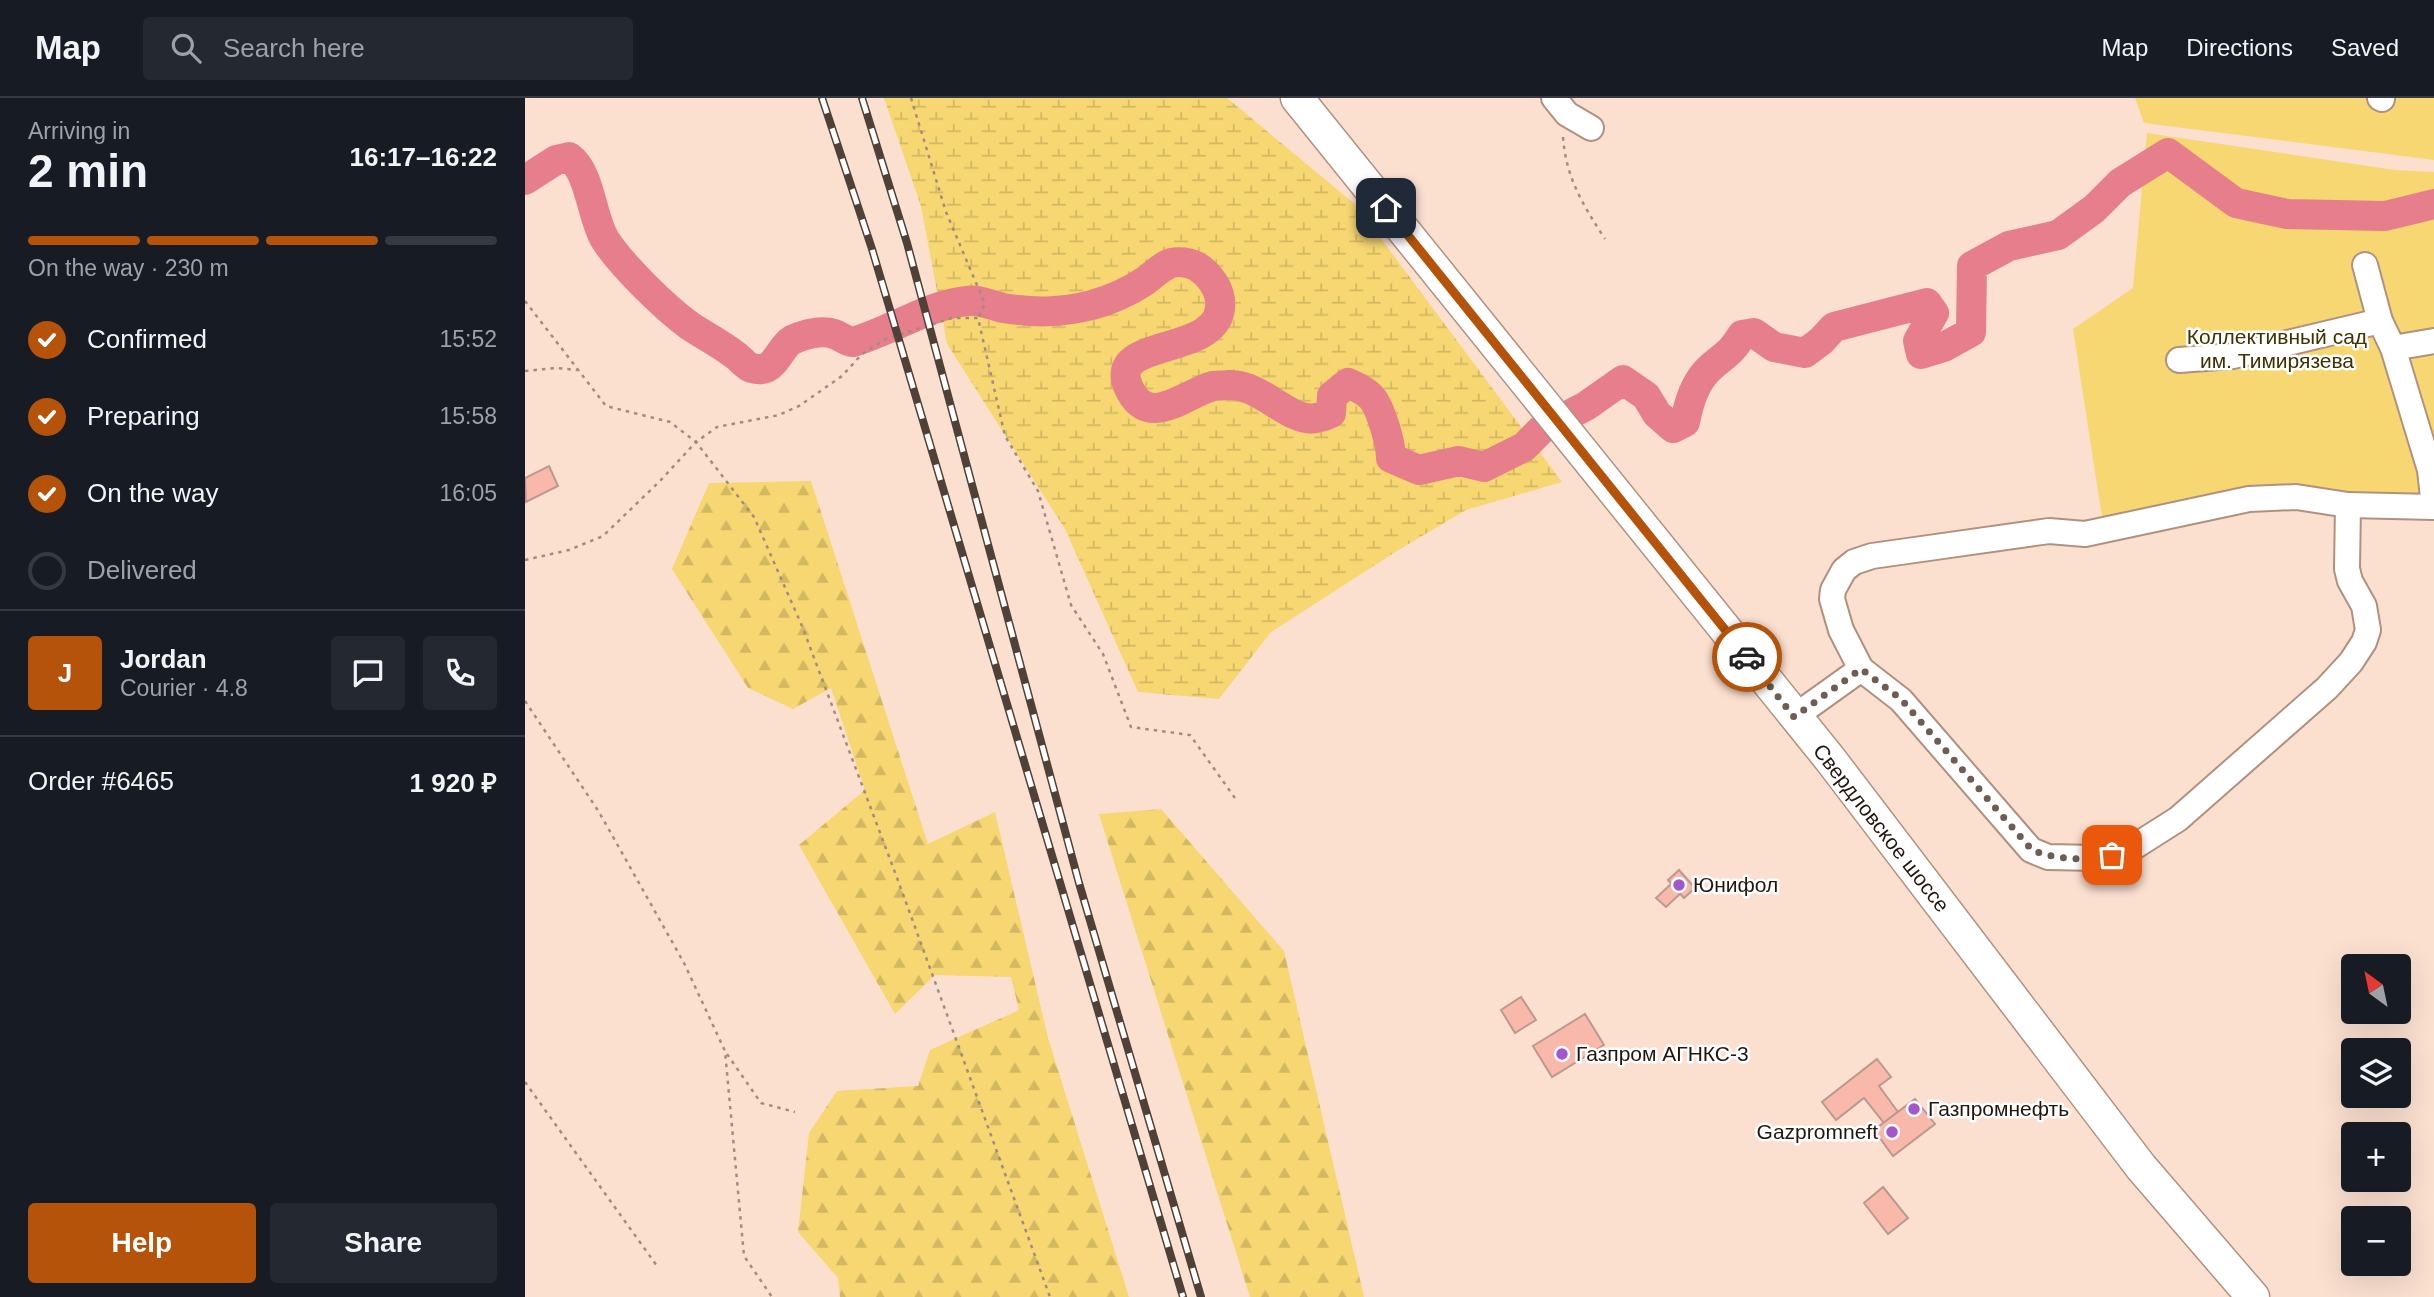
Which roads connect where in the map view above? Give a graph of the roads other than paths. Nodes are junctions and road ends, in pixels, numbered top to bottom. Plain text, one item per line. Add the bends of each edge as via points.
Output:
1 (1297, 98) edge
2 (1560, 106) edge
3 (1591, 128) dead end
4 (2365, 265) dead end
5 (2380, 321) junction
6 (2434, 341) edge
7 (2393, 348) junction
8 (2179, 360) dead end
9 (2348, 505) junction
10 (2434, 507) edge
11 (1861, 669) junction
12 (1794, 717) junction
13 (2253, 1297) edge

1 - 12 main road, Свердловское шоссе
2 - 3 street
4 - 5 street
5 - 7 street
5 - 8 street via 2233,356
6 - 7 street
7 - 10 street via 2430,470
9 - 10 street
9 - 11 street via 2296,497 2249,499 2085,534 2049,531 1854,562 1837,580 1832,599 1841,630
9 - 11 street via 2347,569 2364,606 2368,630 2364,642 2327,688 2178,819 2126,852 2097,858 2048,857 2032,850 1901,699
11 - 12 street
12 - 13 main road, Свердловское шоссе via 2141,1167

